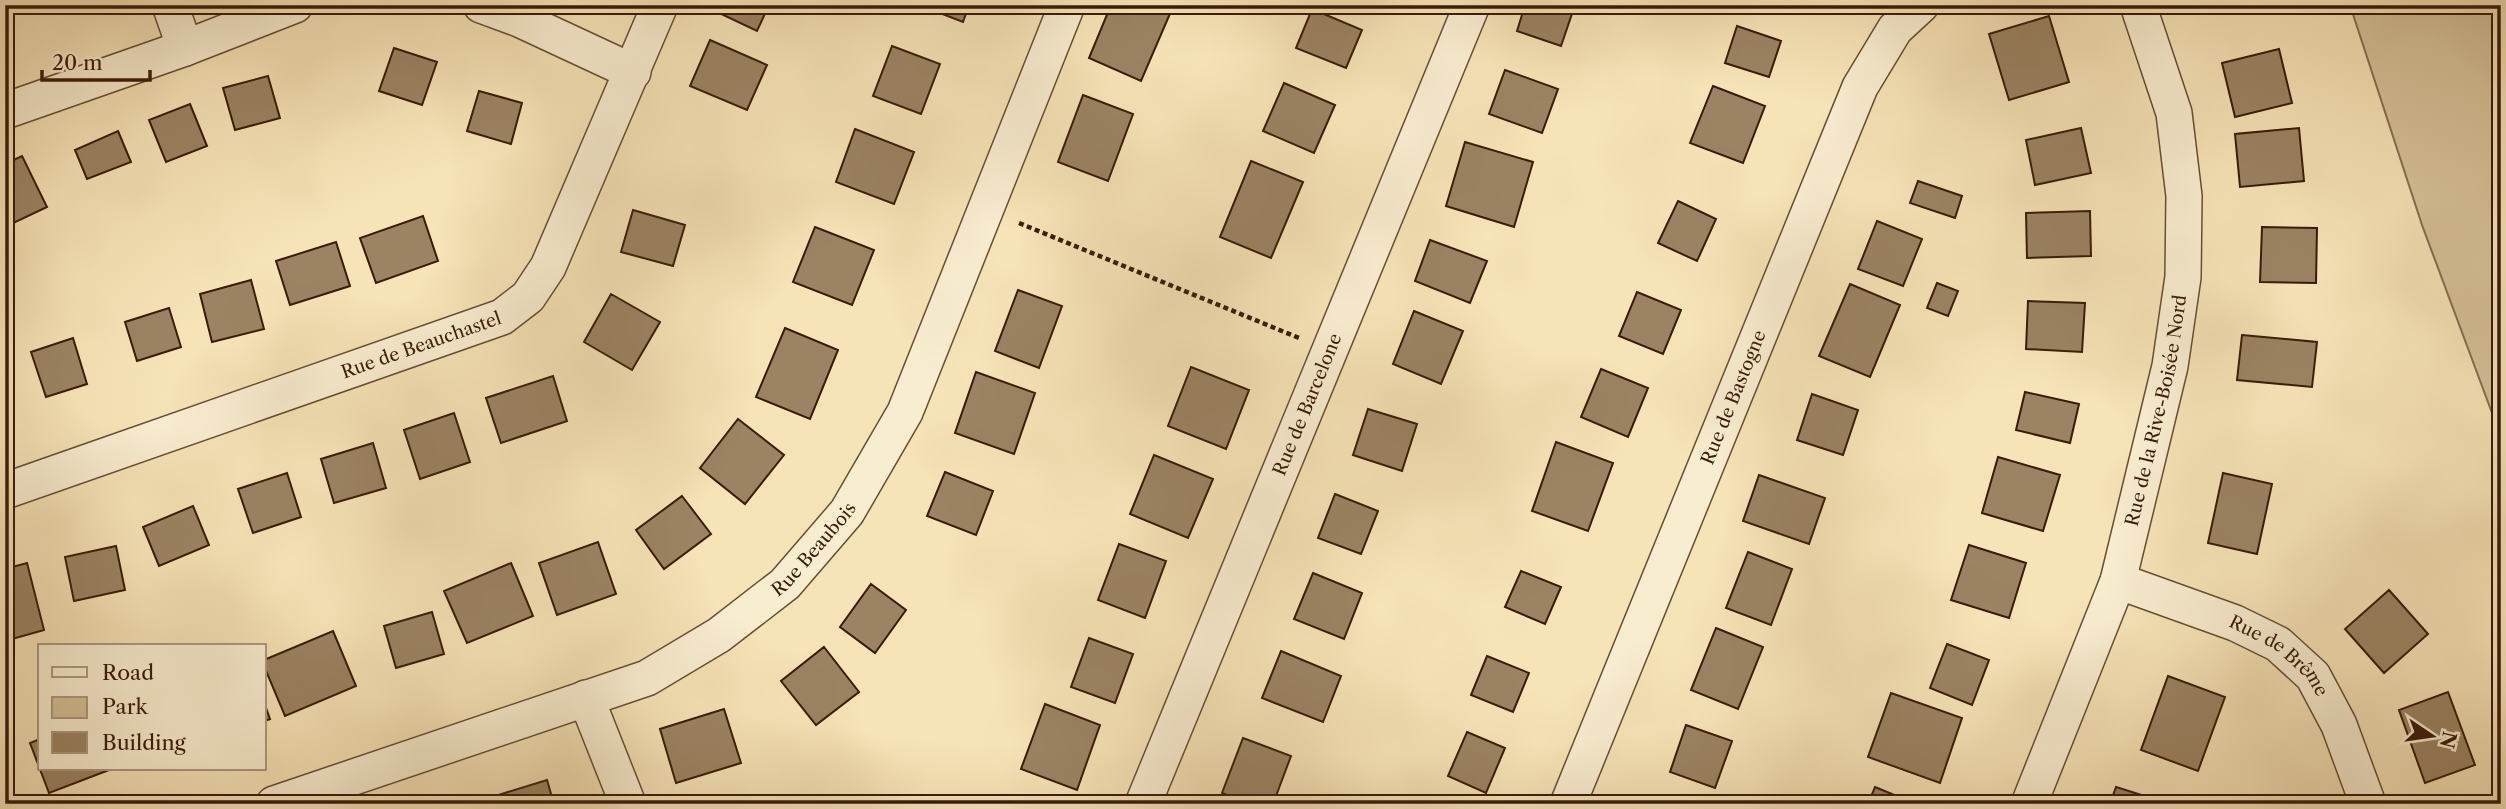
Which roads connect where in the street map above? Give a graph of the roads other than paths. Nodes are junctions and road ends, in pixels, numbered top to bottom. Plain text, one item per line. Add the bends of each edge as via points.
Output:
1 (170, 5) edge
2 (295, 5) edge
3 (481, 5) edge
4 (660, 5) edge
5 (1067, 5) edge
6 (1472, 5) edge
7 (1921, 5) edge
8 (2138, 5) edge
9 (184, 48) junction
10 (633, 72) junction
11 (5, 111) edge
12 (5, 491) edge
13 (2118, 581) junction
14 (586, 698) junction
15 (274, 804) edge
16 (628, 804) edge
17 (1143, 804) edge
18 (1568, 804) edge
19 (2029, 804) edge
20 (2368, 804) edge

1 - 9 street
2 - 9 street
3 - 10 street
4 - 10 street, Rue de Beauchastel
5 - 14 street, Rue Beaubois via 905,412 847,512 785,584 719,635 647,678
6 - 17 street, Rue de Barcelone
7 - 18 street, Rue de Bastogne via 1895,29 1860,88
8 - 13 street, Rue de la Rive-Boisée Nord via 2174,113 2184,196 2183,277 2170,366
9 - 11 street
10 - 12 street, Rue de Beauchastel via 548,267 528,297 502,317
13 - 19 street, Rue de la Rive-Boisée Nord
13 - 20 street, Rue de Brême via 2235,623 2278,644 2313,676 2339,725
14 - 15 street, Rue Beaubois
14 - 16 street

